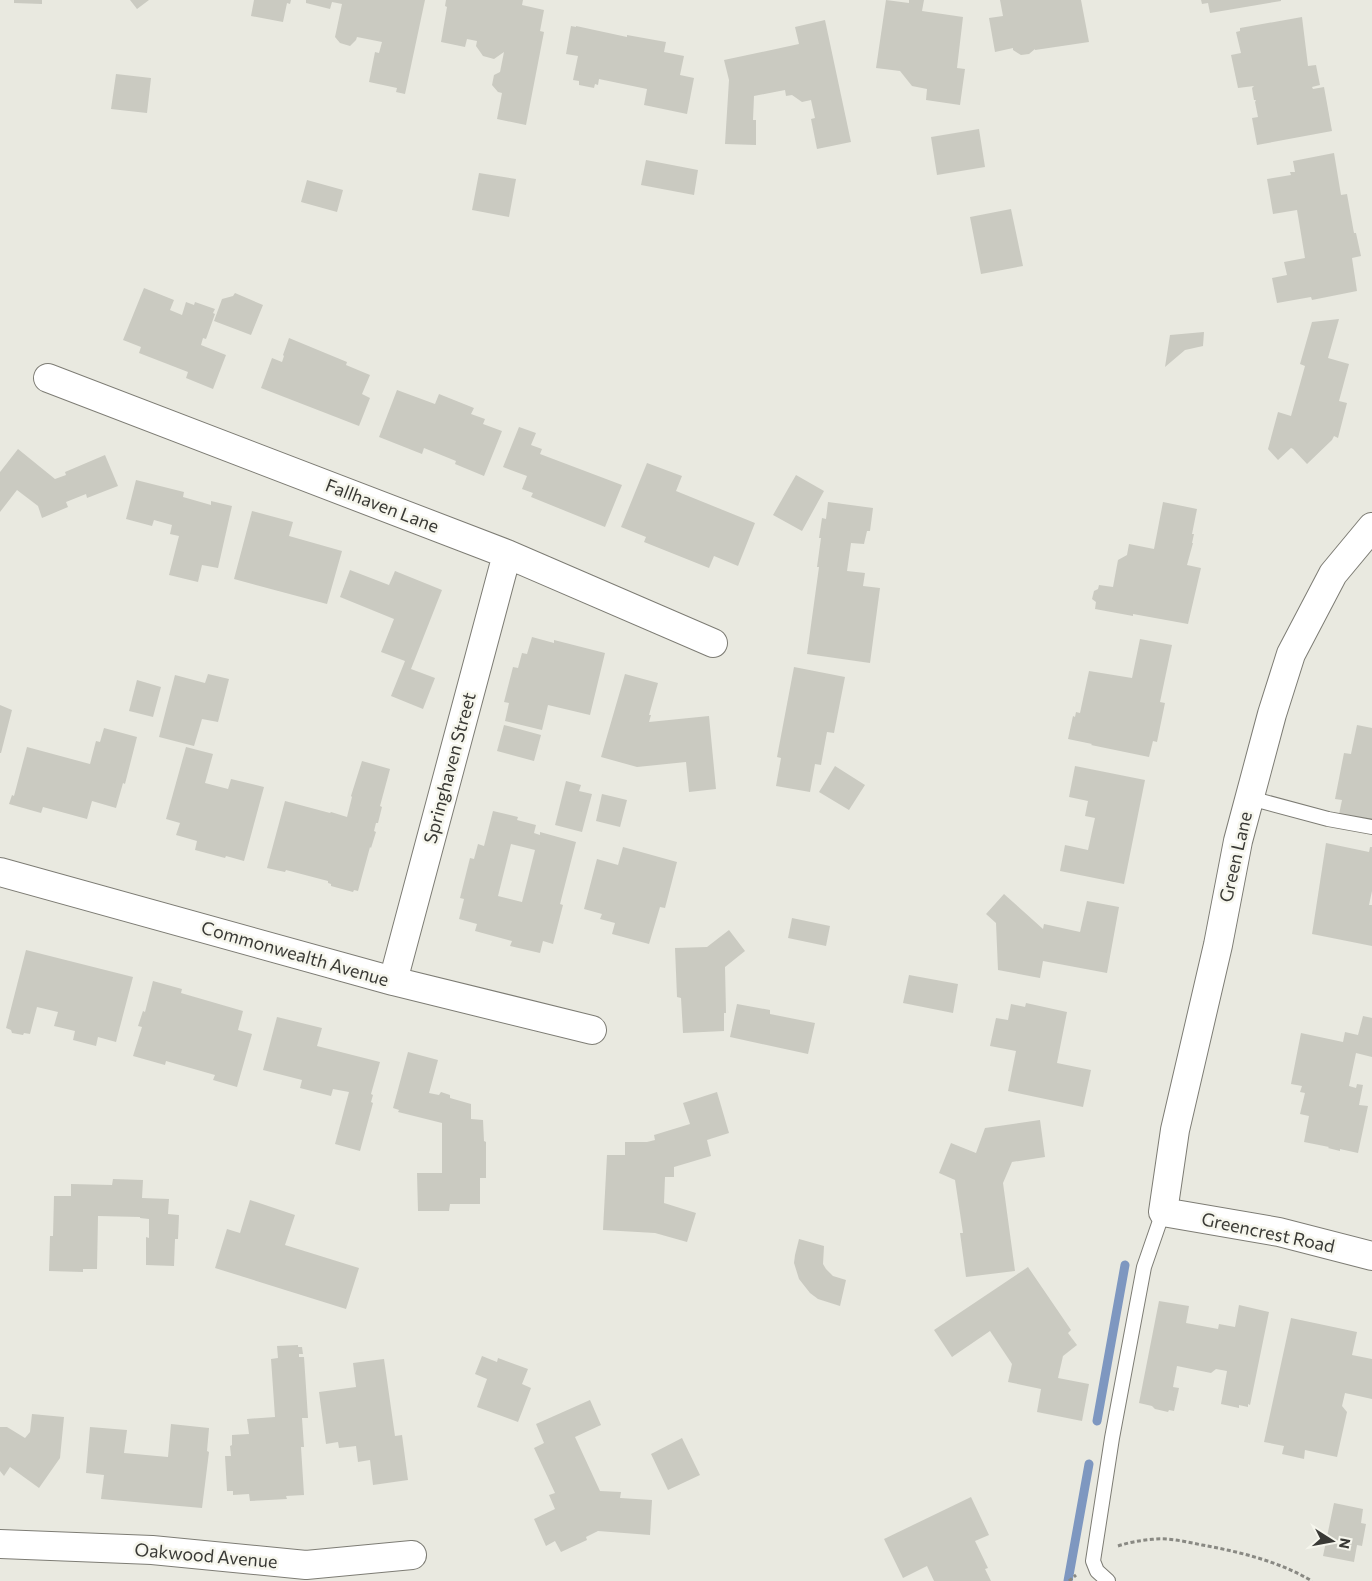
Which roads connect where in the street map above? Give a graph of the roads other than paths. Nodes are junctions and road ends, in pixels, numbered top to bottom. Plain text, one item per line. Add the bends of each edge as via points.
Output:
1 (48, 378) dead end
2 (1372, 527) edge
3 (506, 554) junction
4 (713, 643) dead end
5 (1250, 798) junction
6 (1372, 827) edge
7 (0, 872) edge
8 (393, 981) junction
9 (592, 1030) dead end
10 (1163, 1212) junction
11 (1372, 1256) edge
12 (0, 1544) edge
13 (412, 1555) dead end
14 (1108, 1581) edge

1 - 3 street, Fallhaven Lane
2 - 5 street, Green Lane via 1333,574 1291,654
3 - 4 street, Fallhaven Lane
3 - 8 street, Springhaven Street
5 - 6 lane
5 - 10 street, Green Lane via 1175,1130
7 - 8 street, Commonwealth Avenue
8 - 9 street, Commonwealth Avenue
10 - 11 street, Greencrest Road via 1278,1232
10 - 14 lane via 1144,1267 1092,1561
12 - 13 street, Oakwood Avenue via 152,1550 306,1565

